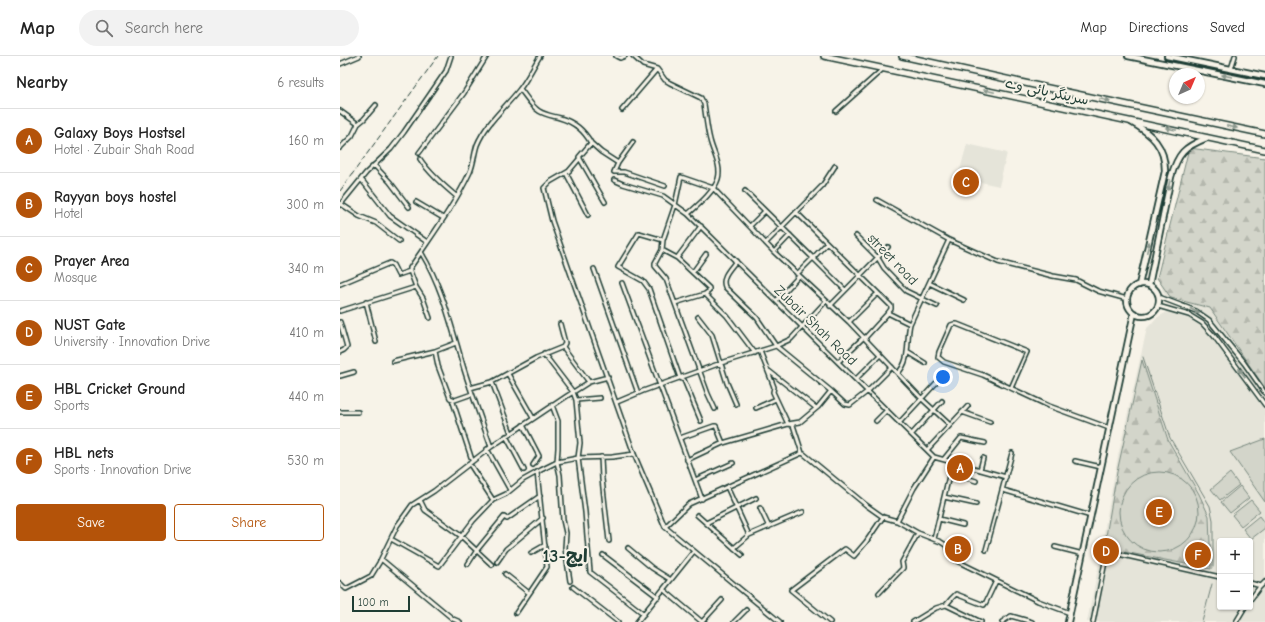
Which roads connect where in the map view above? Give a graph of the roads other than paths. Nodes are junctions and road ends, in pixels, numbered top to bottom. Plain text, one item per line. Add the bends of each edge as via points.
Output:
1 (359, 56) edge
2 (451, 56) edge
3 (488, 56) edge
4 (540, 56) edge
5 (616, 56) edge
6 (625, 56) edge
7 (633, 56) edge
8 (824, 56) edge
9 (902, 56) edge
10 (1128, 56) edge
11 (1167, 56) edge
12 (1235, 56) edge
13 (1177, 58) edge
14 (1193, 62) junction
15 (340, 64) edge
16 (1178, 66) junction
17 (884, 68) junction
18 (1187, 68) edge
19 (1192, 68) edge
20 (657, 69) junction
21 (1231, 69) junction
22 (1205, 72) edge
23 (1265, 76) edge
24 (1265, 84) edge
25 (520, 89) junction
26 (376, 104) dead end
27 (622, 110) dead end
28 (340, 111) edge
29 (836, 111) dead end
30 (1127, 120) junction
31 (358, 124) junction
32 (1265, 134) edge
33 (1209, 137) junction
34 (633, 142) dead end
35 (591, 143) junction
36 (340, 148) edge
37 (1265, 150) edge
38 (420, 153) dead end
39 (580, 158) junction
40 (420, 159) dead end
41 (618, 163) junction
42 (374, 165) junction
43 (835, 166) dead end
44 (566, 173) junction
45 (361, 179) junction
46 (614, 180) dead end
47 (665, 186) dead end
48 (713, 188) junction
49 (745, 191) dead end
50 (456, 196) junction
51 (877, 200) dead end
52 (416, 202) dead end
53 (605, 202) dead end
54 (340, 205) edge
55 (675, 205) junction
56 (409, 207) dead end
57 (765, 211) junction
58 (796, 212) junction
59 (688, 214) junction
60 (588, 215) dead end
61 (443, 218) junction
62 (701, 226) junction
63 (750, 226) junction
64 (782, 228) junction
65 (790, 235) junction
66 (856, 236) dead end
67 (662, 240) junction
68 (948, 240) junction
69 (399, 241) dead end
70 (427, 242) junction
71 (766, 243) junction
72 (827, 243) junction
73 (888, 247) dead end
74 (662, 250) junction
75 (421, 252) junction
76 (774, 252) junction
77 (706, 254) dead end
78 (677, 258) junction
79 (813, 258) junction
80 (878, 258) junction
81 (736, 261) junction
82 (594, 269) dead end
83 (410, 271) junction
84 (693, 272) junction
85 (798, 275) junction
86 (860, 275) junction
87 (929, 282) junction
88 (622, 283) dead end
89 (340, 284) edge
90 (1139, 285) junction
91 (1149, 285) junction
92 (416, 287) junction
93 (845, 290) junction
94 (878, 293) junction
95 (705, 294) junction
96 (1159, 297) junction
97 (921, 299) junction
98 (1128, 299) junction
99 (964, 300) dead end
100 (776, 301) junction
101 (826, 301) junction
102 (366, 302) junction
103 (675, 303) junction
104 (830, 306) junction
105 (937, 306) dead end
106 (1158, 306) junction
107 (340, 311) edge
108 (888, 313) junction
109 (1134, 313) junction
110 (430, 318) dead end
111 (698, 318) dead end
112 (340, 322) edge
113 (849, 322) junction
114 (560, 324) dead end
115 (910, 324) junction
116 (803, 328) junction
117 (864, 338) junction
118 (376, 342) dead end
119 (456, 343) junction
120 (776, 346) junction
121 (563, 347) junction
122 (760, 351) junction
123 (340, 352) edge
124 (435, 352) junction
125 (907, 352) junction
126 (755, 353) junction
127 (544, 354) junction
128 (880, 355) junction
129 (393, 361) dead end
130 (838, 362) junction
131 (721, 363) junction
132 (925, 363) dead end
133 (892, 367) junction
134 (768, 370) junction
135 (700, 371) junction
136 (354, 372) dead end
137 (898, 373) junction
138 (508, 374) junction
139 (340, 376) edge
140 (608, 377) junction
141 (680, 378) junction
142 (856, 379) junction
143 (492, 382) junction
144 (588, 382) junction
145 (936, 383) dead end
146 (659, 386) junction
147 (470, 388) junction
148 (1011, 388) junction
149 (831, 391) junction
150 (868, 391) junction
151 (573, 392) junction
152 (638, 393) junction
153 (1265, 393) edge
154 (472, 394) junction
155 (1260, 397) junction
156 (452, 398) junction
157 (600, 398) dead end
158 (922, 398) junction
159 (776, 399) junction
160 (576, 400) junction
161 (942, 401) dead end
162 (617, 402) junction
163 (736, 404) dead end
164 (552, 405) junction
165 (1265, 405) edge
166 (968, 406) dead end
167 (756, 408) dead end
168 (816, 408) junction
169 (715, 409) dead end
170 (887, 410) junction
171 (934, 410) junction
172 (340, 412) edge
173 (358, 412) dead end
174 (962, 412) junction
175 (533, 418) junction
176 (701, 421) dead end
177 (876, 422) dead end
178 (900, 422) junction
179 (990, 422) dead end
180 (788, 424) junction
181 (523, 425) junction
182 (950, 425) junction
183 (1109, 428) junction
184 (511, 433) junction
185 (912, 434) junction
186 (506, 436) junction
187 (680, 438) junction
188 (723, 443) junction
189 (985, 443) dead end
190 (491, 447) junction
191 (488, 449) junction
192 (927, 450) junction
193 (802, 453) junction
194 (1012, 453) dead end
195 (634, 454) junction
196 (601, 457) junction
197 (934, 457) junction
198 (578, 458) junction
199 (983, 458) dead end
200 (944, 459) junction
201 (687, 460) junction
202 (471, 461) junction
203 (1075, 461) dead end
204 (557, 462) junction
205 (733, 463) dead end
206 (533, 465) dead end
207 (969, 467) junction
208 (1101, 467) junction
209 (524, 470) dead end
210 (980, 470) junction
211 (537, 472) junction
212 (966, 476) junction
213 (1006, 477) junction
214 (695, 480) junction
215 (976, 481) dead end
216 (727, 487) junction
217 (510, 490) junction
218 (1002, 490) junction
219 (540, 496) junction
220 (944, 497) junction
221 (756, 498) dead end
222 (702, 499) junction
223 (420, 500) junction
224 (493, 500) junction
225 (976, 504) dead end
226 (737, 508) junction
227 (760, 508) dead end
228 (803, 512) dead end
229 (698, 516) dead end
230 (1091, 516) junction
231 (883, 517) junction
232 (543, 518) junction
233 (939, 519) junction
234 (897, 521) junction
235 (706, 523) junction
236 (963, 525) dead end
237 (665, 527) junction
238 (769, 528) junction
239 (918, 533) junction
240 (749, 535) junction
241 (461, 536) junction
242 (391, 539) junction
243 (934, 539) junction
244 (609, 541) dead end
245 (544, 545) junction
246 (1055, 547) dead end
247 (628, 548) dead end
248 (734, 548) junction
249 (476, 550) junction
250 (986, 550) dead end
251 (694, 551) junction
252 (531, 553) dead end
253 (1082, 554) junction
254 (603, 555) dead end
255 (742, 555) dead end
256 (381, 559) junction
257 (497, 562) dead end
258 (468, 564) dead end
259 (492, 565) dead end
260 (505, 574) dead end
261 (1217, 576) edge
262 (671, 580) junction
263 (996, 580) junction
264 (570, 582) dead end
265 (1265, 582) edge
266 (340, 583) edge
267 (1253, 584) edge
268 (1261, 586) junction
269 (573, 587) dead end
270 (664, 590) junction
271 (529, 593) junction
272 (879, 593) dead end
273 (1253, 596) edge
274 (658, 597) junction
275 (722, 600) dead end
276 (946, 605) junction
277 (746, 610) dead end
278 (1243, 610) edge
279 (516, 613) dead end
280 (1070, 613) junction
281 (644, 614) junction
282 (452, 620) edge
283 (460, 622) edge
284 (618, 622) edge
285 (638, 622) edge
286 (702, 622) edge
287 (734, 622) edge
288 (780, 622) edge
289 (830, 622) edge
290 (913, 622) edge
291 (981, 622) edge
292 (1002, 622) edge
293 (1032, 622) edge
294 (1068, 622) edge
295 (1093, 622) edge
296 (1236, 622) edge

1 - 15 street
2 - 42 street via 446,71 404,132
3 - 38 street
4 - 25 street
5 - 6 street
7 - 20 street via 643,65
8 - 17 highway, سرینگر ہائی وے
9 -> 32 highway, سرینگر ہائی وے
10 - 16 main road
11 - 13 main road
12 - 21 street
13 - 14 main road
13 - 16 main road
14 - 19 main road
14 - 21 main road
16 - 18 main road
17 - 29 street
30 -> 17 highway, سرینگر ہائی وے
20 - 27 street
20 - 48 street via 665,80 701,98 704,104 710,141 719,167 718,181
21 - 23 main road
24 -> 22 main road
25 - 35 street via 537,110 576,125 586,133
25 - 50 street via 497,114 477,145 469,173
26 - 31 street
28 - 31 street
33 -> 30 highway, سرینگر ہائی وے
90 -> 30 main road via 1165,164 1155,139
31 - 36 street via 352,136
33 - 37 highway, سرینگر ہائی وے
33 -> 91 main road via 1187,147 1175,164
34 - 41 street
35 - 39 street
35 - 41 street
39 - 44 street
39 - 53 street
40 - 50 street
41 - 47 street via 614,172 624,172
42 - 45 street
42 - 56 street
43 - 58 street via 822,186
44 - 60 street
44 - 140 street via 544,188 552,221
45 - 54 street
45 - 70 street via 390,216
46 - 55 street, Zubair Shah Road via 663,196
48 - 55 street via 681,177
48 - 59 street
48 - 63 street
49 - 57 street
50 - 61 street
51 - 68 street
52 - 61 street
54 - 69 street via 376,223
55 - 59 street, Zubair Shah Road
55 - 67 street
57 - 63 street
57 - 64 street
58 - 64 street
58 - 72 street
59 - 62 street, Zubair Shah Road
61 - 70 street
62 - 78 street
62 - 81 street, Zubair Shah Road
63 - 71 street
64 - 65 street
64 - 71 street
65 - 76 street
65 - 79 street
66 - 80 street, street road
67 - 74 street
67 - 141 street via 639,233 618,267 643,281 649,289
68 - 87 street
68 - 98 street via 998,262 1076,280 1098,291
70 - 75 street
71 - 76 street
72 - 79 street
72 - 86 street
73 - 80 street
74 - 78 street
74 - 103 street via 655,266 666,279
75 - 83 street
75 - 119 street via 438,287
76 - 85 street
77 - 84 street
78 - 84 street
79 - 85 street
79 - 93 street
80 - 86 street
80 - 97 street, street road via 906,291
81 - 100 street, Zubair Shah Road
81 - 120 street via 723,283 757,318
82 - 152 street
83 - 89 street via 398,275 390,263
83 - 92 street
84 - 95 street via 709,288
85 - 100 street
85 - 101 street
86 - 93 street
86 - 94 street
87 - 97 street
87 - 99 street
88 - 146 street
90 - 91 main road
90 - 98 main road via 1131,290
91 - 96 main road
92 - 102 street
92 - 110 street
93 - 104 street
94 - 108 street via 891,306
94 - 113 street
95 - 103 street
95 - 126 street via 732,321
96 - 106 main road
96 -> 153 street via 1190,308 1209,320
97 - 105 street, street road
97 - 115 street
98 - 109 main road via 1130,309
100 - 116 street, Zubair Shah Road
101 - 104 street
101 - 116 street
102 - 107 street
102 - 118 street
103 - 135 street
104 - 113 street
106 - 109 main road via 1147,316
155 -> 106 street via 1202,323 1189,315
108 - 115 street
108 - 117 street
109 - 183 main road
111 - 131 street via 712,335
112 - 123 street via 347,347
113 - 117 street
114 - 121 street via 565,343
115 - 125 street
116 - 120 street via 791,339
116 - 130 street, Zubair Shah Road
117 - 128 street
117 - 130 street
119 - 124 street
119 - 147 street
120 - 122 street
120 - 149 street
121 - 127 street
121 - 144 street
122 - 126 street
122 - 134 street
124 - 129 street
124 - 156 street via 444,383
125 - 132 street
125 - 137 street via 904,367
126 - 131 street
127 - 138 street
127 - 151 street
128 - 133 street
128 - 142 street
130 - 142 street, Zubair Shah Road
131 - 135 street
131 - 163 street
133 - 137 street
133 - 150 street
134 - 159 street
134 - 168 street
135 - 141 street
135 - 169 street
136 - 139 street
137 - 158 street
138 - 143 street
138 - 175 street
140 - 144 street
140 - 162 street
141 - 146 street
141 - 176 street via 684,380
142 - 150 street, Zubair Shah Road
143 - 147 street
143 - 184 street
144 - 151 street
145 - 158 street
146 - 152 street
146 - 187 street
147 - 154 street
148 - 148 street via 1027,352 957,324 951,325 938,357 944,362
148 - 183 street via 1048,406
149 - 150 street via 845,404 850,405
149 - 168 street
150 - 170 street, Zubair Shah Road
151 - 160 street
151 - 164 street
152 - 162 street
153 - 155 street
154 - 156 street via 455,400
154 - 190 street
155 - 165 street
156 - 202 street
157 - 160 street
158 - 171 street
158 - 178 street
159 - 167 street
159 - 180 street
160 - 198 street via 580,443
161 - 171 street
162 - 195 street
164 - 175 street
164 - 204 street via 558,421
166 - 174 street
168 - 180 street via 800,422
170 - 177 street
170 - 178 street, Zubair Shah Road
171 - 182 street
171 - 185 street
172 - 173 street
174 - 179 street
174 - 182 street
175 - 181 street
178 - 185 street, Zubair Shah Road
180 - 188 street
180 - 193 street via 793,425
181 - 184 street
181 - 206 street via 539,456
182 - 192 street
183 - 208 main road
184 - 186 street
185 - 192 street, Zubair Shah Road
186 - 190 street
186 - 209 street
187 - 188 street via 716,426
187 - 201 street
188 - 201 street
189 - 200 street via 961,438
190 - 191 street
191 - 202 street
191 - 217 street
192 - 197 street, Zubair Shah Road
193 - 216 street
193 - 231 street
194 - 213 street
195 - 196 street
195 - 237 street
196 - 198 street
196 - 244 street
197 - 200 street
197 - 234 street
198 - 204 street
198 - 281 street via 590,572
199 - 210 street
200 - 207 street
201 - 214 street
202 - 223 street
202 - 224 street
203 - 208 street
204 - 211 street
204 - 264 street
205 - 214 street
207 - 210 street
207 - 212 street
208 - 230 main road
210 - 213 street
211 - 217 street
211 - 219 street
212 - 215 street
212 - 220 street via 963,478 950,474
213 - 218 street
214 - 222 street
216 - 222 street
216 - 226 street
217 - 224 street
218 - 230 street
218 - 250 street
219 - 232 street
219 - 249 street via 507,519 504,517
220 - 225 street
220 - 233 street
221 - 226 street
222 - 237 street via 689,504
223 - 241 street via 425,510
223 - 242 street via 412,505
224 - 241 street
226 - 235 street
226 - 240 street
227 - 238 street
228 - 238 street
229 - 235 street
230 - 253 main road
231 - 234 street
231 - 289 street via 854,556 845,549 791,590
232 - 245 street
232 - 257 street via 506,549
233 - 236 street
233 - 243 street
234 - 239 street
235 - 248 street
237 - 251 street
238 - 240 street
239 - 243 street
239 - 272 street via 902,562 903,568
240 - 248 street
241 - 242 street via 439,566
241 - 249 street
242 - 256 street
243 - 263 street via 946,546 957,561
245 - 252 street
245 - 271 street via 547,567
246 - 253 street
247 - 262 street
248 - 255 street
249 - 258 street
249 - 259 street
251 - 262 street
251 - 288 street
253 - 280 main road
254 - 274 street
256 - 266 street via 371,576 363,581 346,589
256 - 282 street
260 - 271 street
261 - 295 street via 1106,552
262 - 270 street
263 - 276 street via 984,605 956,594
263 - 280 street via 1038,601
265 - 268 street
267 - 268 street
268 - 273 street
269 - 284 street
270 - 274 street
270 - 286 street
271 - 279 street
274 - 281 street
275 - 286 street
276 - 290 street
276 - 291 street
277 - 287 street
278 - 296 street
280 - 294 main road
281 - 285 street
282 - 283 street
292 - 293 street via 1012,616

